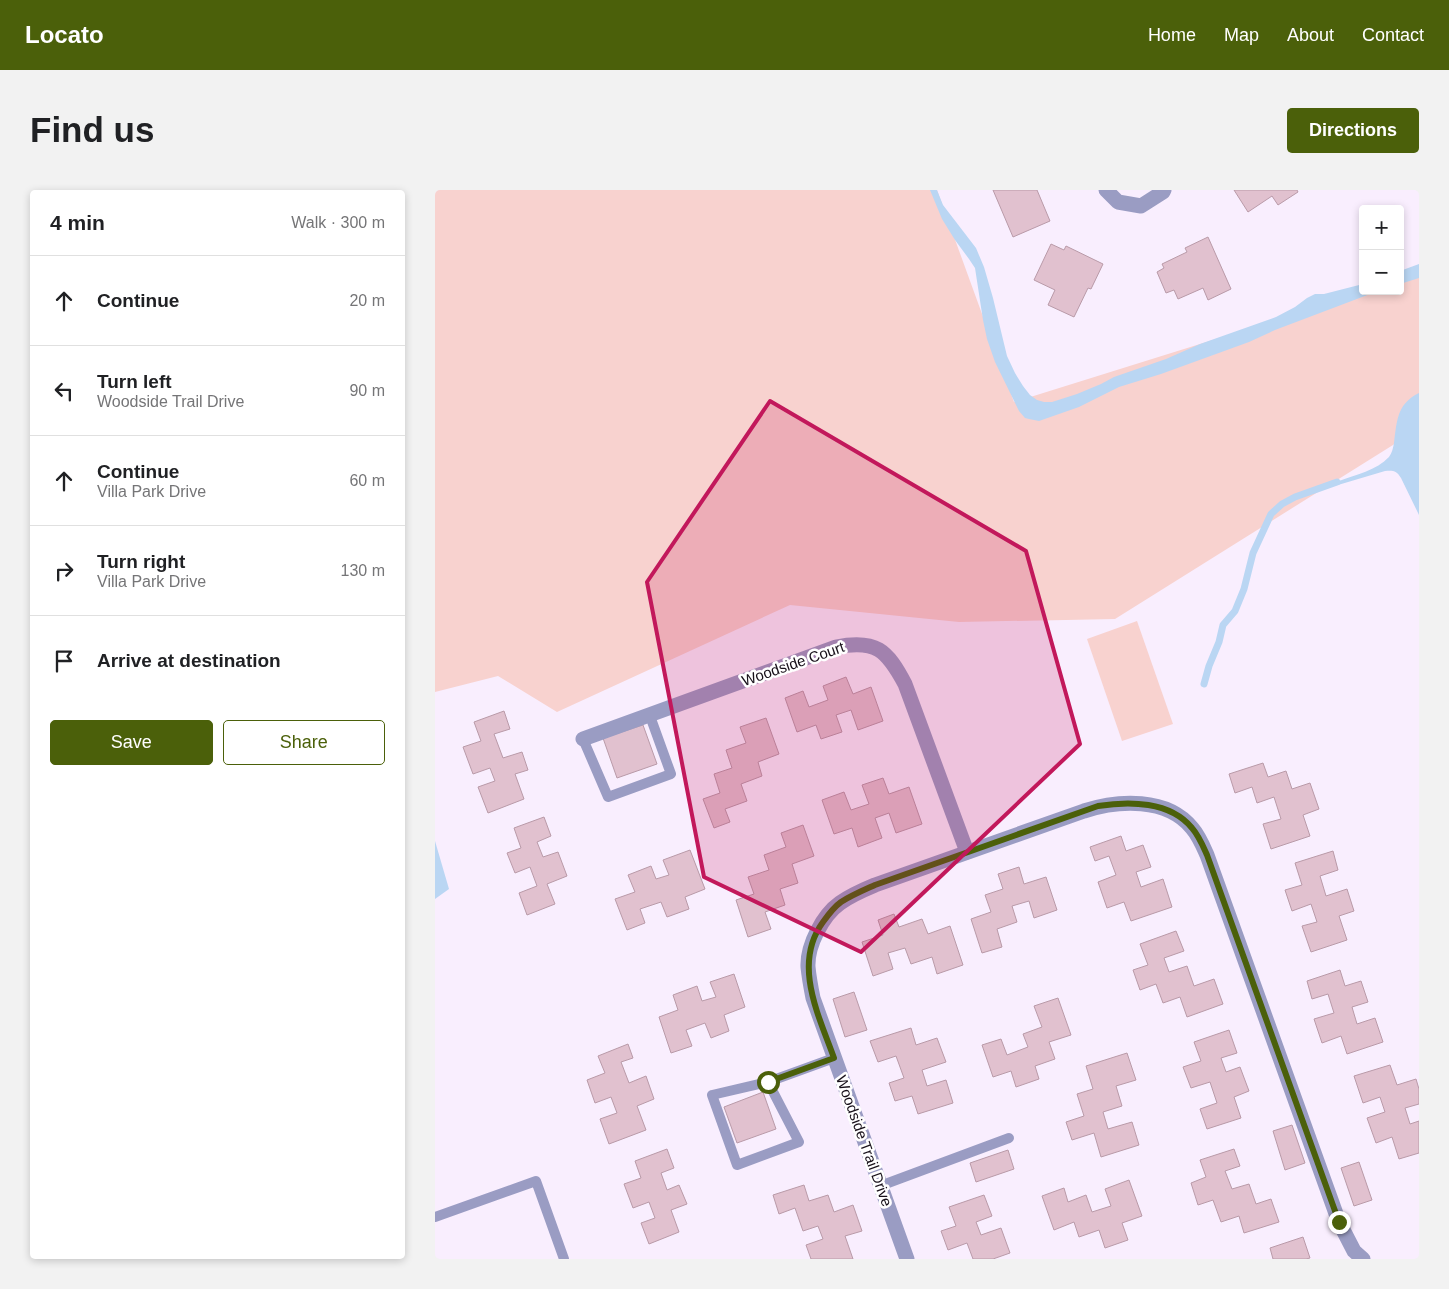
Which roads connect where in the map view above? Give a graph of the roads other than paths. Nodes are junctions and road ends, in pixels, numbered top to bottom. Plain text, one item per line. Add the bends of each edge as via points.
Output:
1 (1106, 190) edge
2 (1164, 190) edge
3 (650, 716) junction
4 (583, 739) joint
5 (967, 852) junction
6 (834, 1058) junction
7 (768, 1082) junction
8 (1009, 1138) dead end
9 (880, 1186) junction
10 (435, 1216) edge
11 (564, 1259) edge
12 (907, 1259) edge
13 (1363, 1259) edge

1 - 2 street via 1117,202 1141,206
3 - 4 street, Woodside Court
3 - 4 lane via 671,774 608,796
3 - 5 street, Woodside Court via 836,647 864,644 875,647 896,666 905,684
5 - 6 street, Woodside Trail Drive via 857,893 839,903 819,928 808,965 810,983
5 - 13 street, Woodside Trail Drive via 1084,811 1114,804 1166,809 1192,828 1207,855 1339,1222 1354,1250
6 - 7 lane
6 - 9 street, Woodside Trail Drive
7 - 7 lane via 712,1095 737,1165 799,1142
8 - 9 lane
9 - 12 street, Woodside Trail Drive
10 - 11 lane via 536,1181

